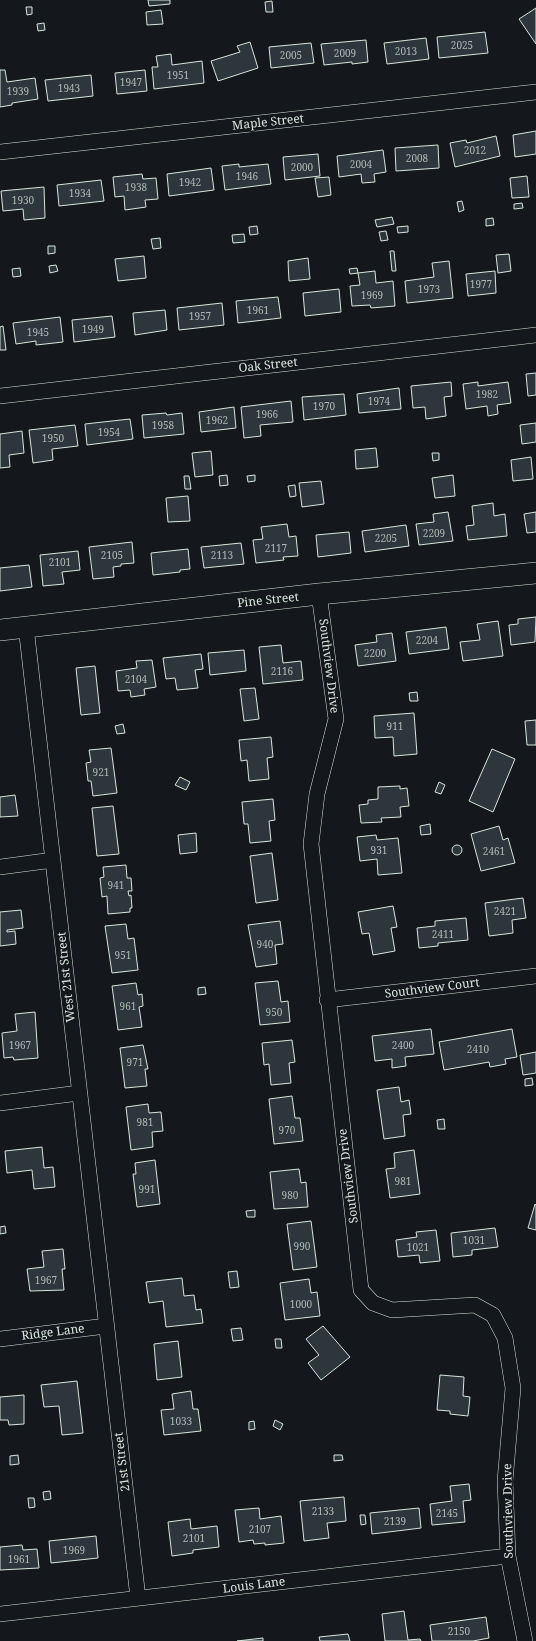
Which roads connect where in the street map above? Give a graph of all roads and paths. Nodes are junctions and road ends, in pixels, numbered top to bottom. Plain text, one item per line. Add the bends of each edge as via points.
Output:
1 (536, 92) edge
2 (0, 152) edge
3 (536, 335) edge
4 (0, 396) edge
5 (536, 573) edge
6 (319, 594) junction
7 (26, 627) junction
8 (0, 630) edge
9 (53, 860) junction
10 (0, 867) edge
11 (536, 976) edge
12 (328, 1000) junction
13 (80, 1093) junction
14 (0, 1102) edge
15 (106, 1326) junction
16 (0, 1338) edge
17 (508, 1556) junction
18 (138, 1598) junction
19 (0, 1614) edge
20 (525, 1641) edge

1 - 2 street, Maple Street
3 - 4 street, Oak Street
5 - 6 street, Pine Street
6 - 7 street, Pine Street
6 - 12 street, Southview Drive via 336,719 317,794 311,844
7 - 8 street, Pine Street
7 - 9 street, West 21st Street
9 - 10 street
9 - 13 street, West 21st Street
11 - 12 street, Southview Court
12 - 17 street, Southview Drive via 361,1290 373,1303 392,1310 475,1305 493,1315 505,1338 513,1388 505,1481
13 - 14 street
13 - 15 street, West 21st Street
15 - 16 street, Ridge Lane
15 - 18 street, 21st Street
17 - 18 street, Louis Lane
17 - 20 street, Southview Drive
18 - 19 street, Louis Lane

